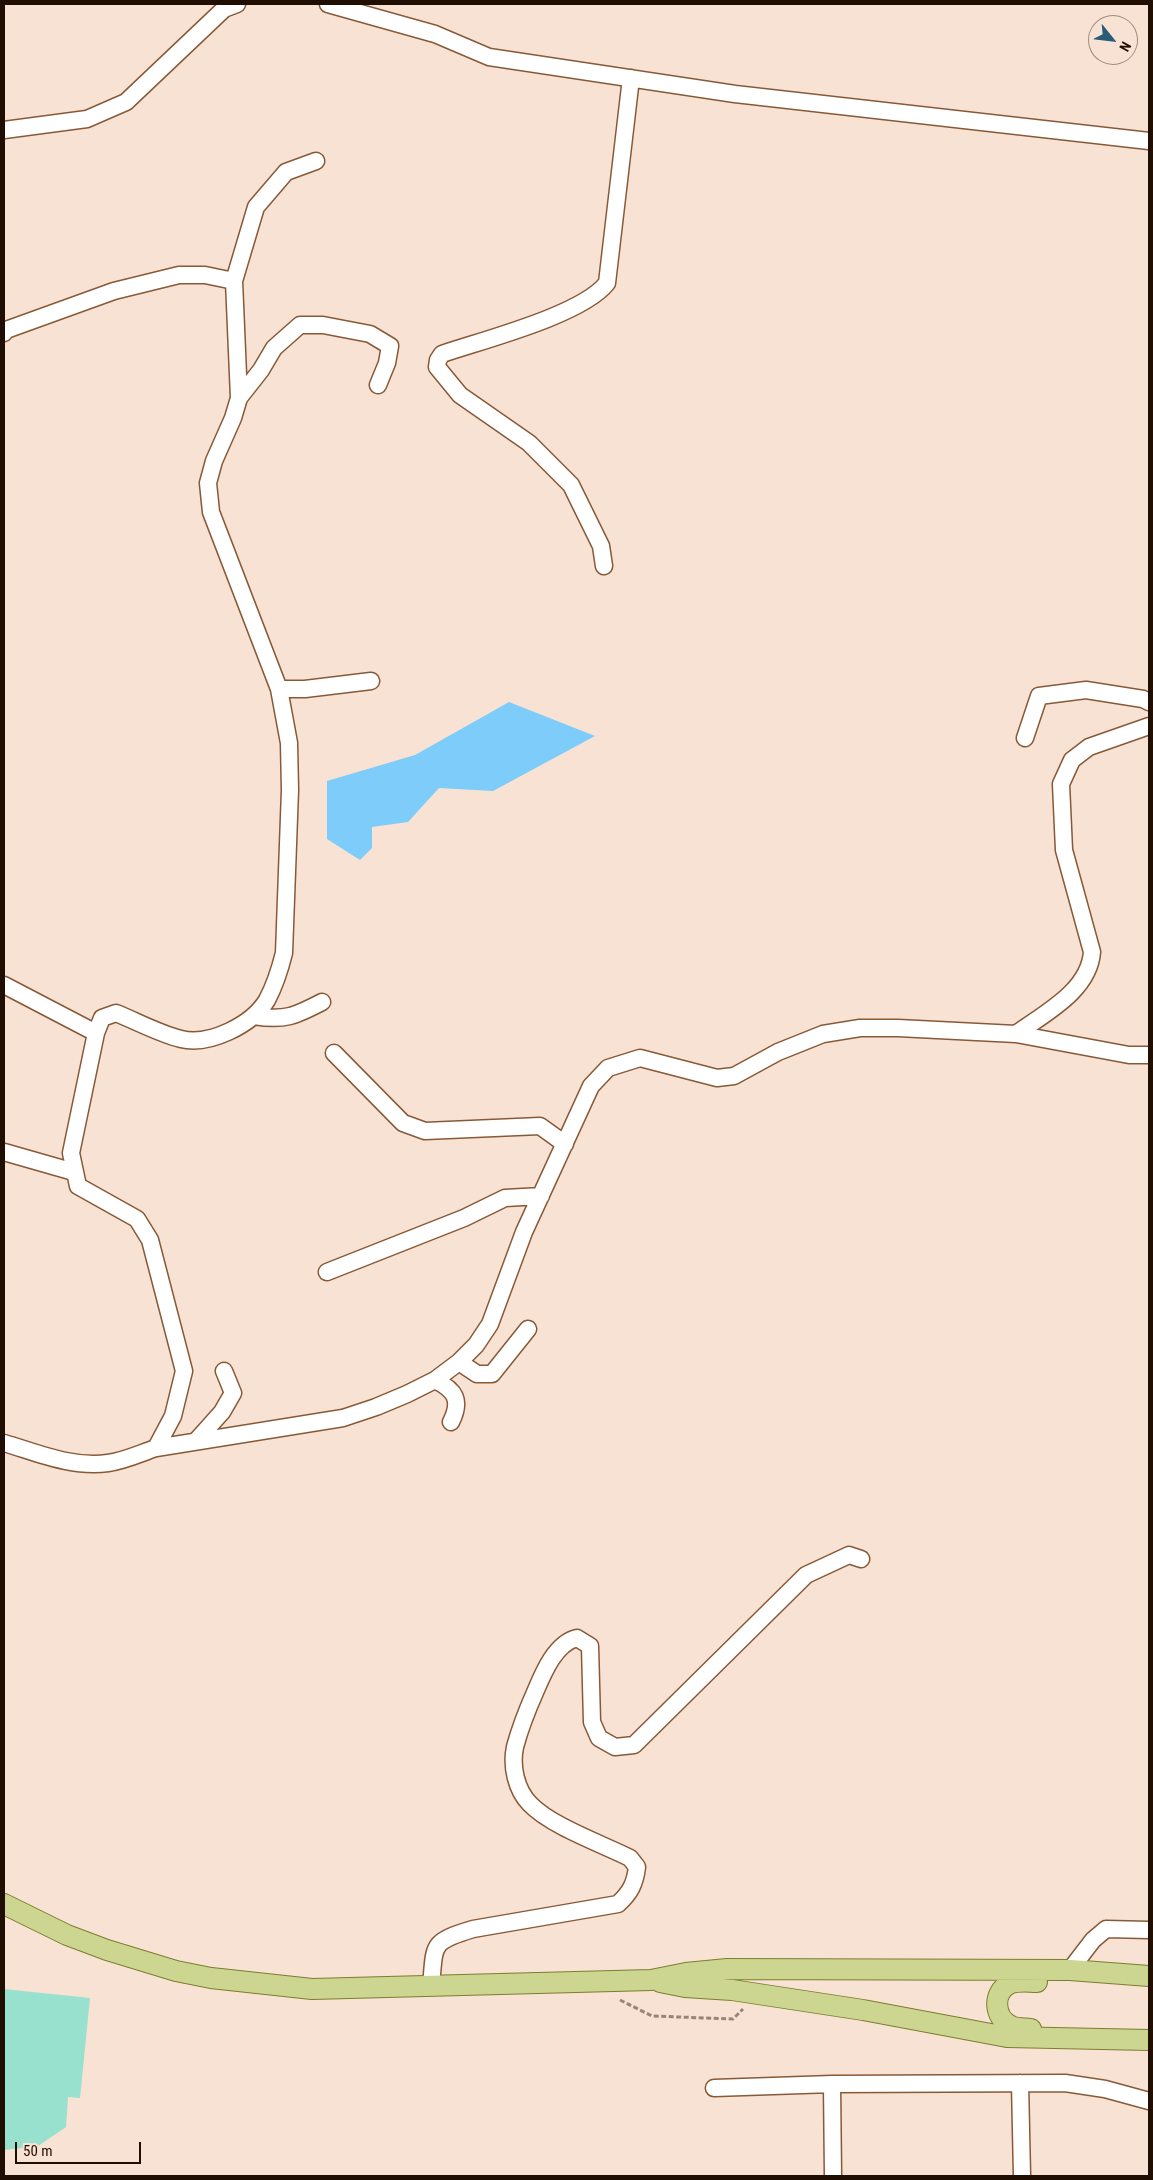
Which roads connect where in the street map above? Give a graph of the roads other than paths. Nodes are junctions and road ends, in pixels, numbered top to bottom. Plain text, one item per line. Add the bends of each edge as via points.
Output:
1 (328, 4) edge
2 (223, 5) edge
3 (631, 78) junction
4 (4, 130) edge
5 (1149, 141) edge
6 (316, 161) dead end
7 (234, 281) junction
8 (4, 332) edge
9 (378, 385) dead end
10 (239, 398) junction
11 (604, 566) dead end
12 (371, 680) dead end
13 (280, 688) junction
14 (1149, 702) edge
15 (1149, 726) edge
16 (1025, 738) dead end
17 (4, 985) edge
18 (322, 1002) dead end
19 (254, 1016) junction
20 (96, 1033) junction
21 (1016, 1034) junction
22 (334, 1053) dead end
23 (1149, 1055) edge
24 (565, 1144) junction
25 (4, 1152) edge
26 (74, 1172) junction
27 (541, 1196) junction
28 (327, 1272) dead end
29 (528, 1329) dead end
30 (459, 1362) junction
31 (224, 1371) dead end
32 (435, 1380) junction
33 (451, 1422) dead end
34 (196, 1441) junction
35 (4, 1443) edge
36 (156, 1448) junction
37 (861, 1559) dead end
38 (4, 1904) edge
39 (1149, 1930) edge
40 (1070, 1970) junction
41 (1149, 1976) edge
42 (651, 1980) junction
43 (431, 1986) junction
44 (1149, 1987) edge
45 (1146, 2040) edge
46 (1020, 2083) junction
47 (832, 2084) junction
48 (714, 2088) dead end
49 (1149, 2101) edge
50 (833, 2176) edge
51 (1022, 2176) edge

1 - 3 street via 435,34 489,57
2 - 4 street via 126,102 87,119
3 - 5 street via 735,94
3 - 11 street via 607,283 589,299 554,316 442,354 437,367 460,395 529,443 571,484 601,546
6 - 7 street via 286,172 256,207
7 - 8 street via 205,274 179,275 114,291
7 - 10 street
9 - 10 street via 390,346 370,334 323,325 300,325 274,348
10 - 13 street via 208,483 211,512
12 - 13 street via 305,689
13 - 19 street via 289,743 290,790 284,953 277,978
14 - 16 street via 1086,690 1039,696
15 - 21 street via 1089,747 1072,760 1061,784 1064,850 1092,952 1091,966 1071,994
17 - 20 street
18 - 19 street via 275,1020
19 - 20 street via 221,1036 197,1041 180,1039 116,1013 102,1018
20 - 26 street via 71,1153
21 - 23 street via 1129,1055
21 - 24 street via 860,1028 823,1034 778,1052 734,1076 717,1078 640,1058 608,1068 591,1086
22 - 24 street via 404,1123 425,1131 540,1126
24 - 27 street
25 - 26 street
26 - 36 street via 78,1186 137,1219 150,1240 184,1371 173,1416
27 - 28 street via 505,1198 464,1218
27 - 30 street via 490,1324
29 - 30 street via 492,1374 477,1374
30 - 32 street
31 - 34 street via 233,1393 222,1412
32 - 33 street via 449,1387 457,1400 457,1411
32 - 34 street via 343,1418
34 - 36 street
35 - 36 street via 82,1465 110,1463
37 - 43 street via 849,1555 806,1575 634,1745 614,1748 599,1738 592,1722 590,1646 577,1638 569,1640 542,1676 526,1713 515,1748 517,1787 530,1804 549,1818 630,1858 637,1867 636,1880 629,1894 618,1904 473,1929 450,1936 435,1948
38 - 43 main road via 67,1935 107,1950 202,1976 312,1989
39 - 40 street via 1106,1929 1093,1940
40 - 41 main road
40 - 42 main road via 727,1969
42 - 43 main road
42 - 45 main road via 862,2010 1007,2037
44 - 45 main road via 1020,1981 1004,1988 997,2001 999,2014 1011,2026 1123,2032
46 - 47 street
46 - 49 street via 1065,2083 1105,2089
46 - 51 street
47 - 48 street
47 - 50 street

